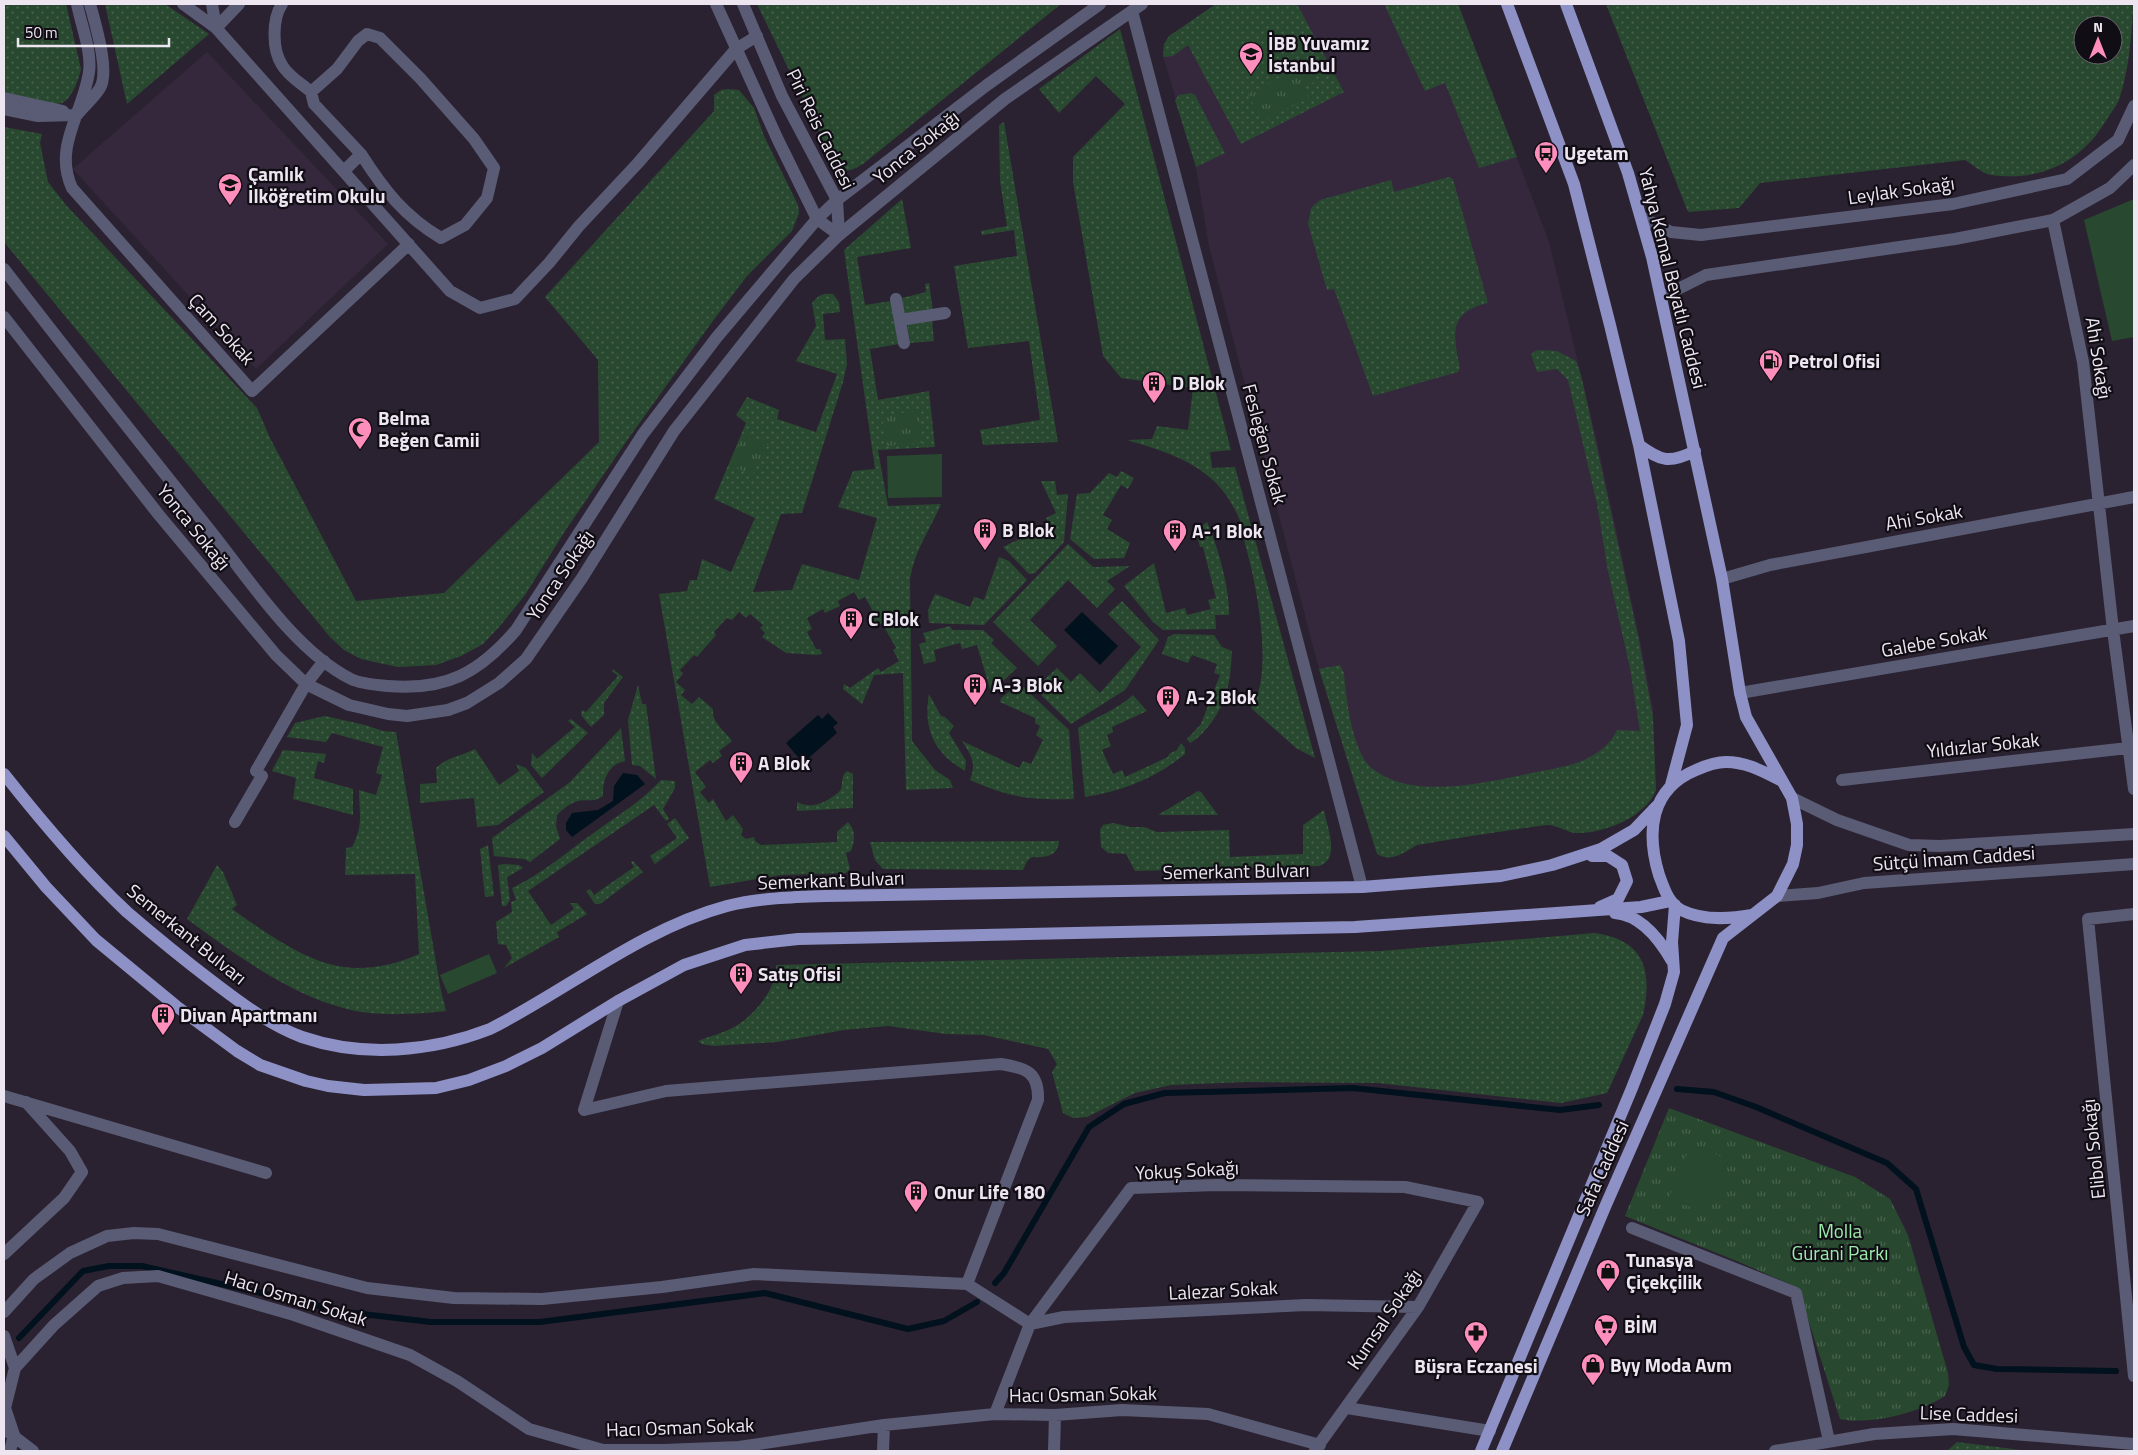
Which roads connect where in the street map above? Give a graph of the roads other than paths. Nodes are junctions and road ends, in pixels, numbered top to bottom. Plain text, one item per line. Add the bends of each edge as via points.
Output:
1 (77, 4) edge
2 (90, 4) edge
3 (183, 4) edge
4 (212, 4) edge
5 (238, 4) edge
6 (282, 4) edge
7 (716, 4) edge
8 (743, 4) edge
9 (1100, 4) edge
10 (1507, 4) edge
11 (1566, 4) edge
12 (1137, 7) edge
13 (216, 28) junction
14 (757, 36) junction
15 (736, 49) junction
16 (311, 92) junction
17 (4, 98) edge
18 (2134, 106) edge
19 (4, 109) edge
20 (77, 115) junction
21 (361, 154) junction
22 (2134, 165) edge
23 (344, 171) junction
24 (837, 200) junction
25 (1640, 217) junction
26 (817, 220) junction
27 (2053, 220) junction
28 (839, 235) junction
29 (409, 244) junction
30 (4, 269) edge
31 (1662, 297) junction
32 (896, 299) dead end
33 (945, 313) dead end
34 (4, 317) edge
35 (900, 320) junction
36 (904, 343) dead end
37 (1638, 445) junction
38 (1695, 451) junction
39 (2134, 497) edge
40 (2099, 504) junction
41 (1722, 579) junction
42 (2134, 626) edge
43 (2114, 630) junction
44 (324, 661) junction
45 (306, 684) junction
46 (1740, 693) junction
47 (2128, 748) junction
48 (4, 774) edge
49 (1842, 780) dead end
50 (1782, 781) junction
51 (1671, 785) junction
52 (2134, 789) edge
53 (1792, 798) junction
54 (1657, 806) junction
55 (235, 822) dead end
56 (2134, 834) edge
57 (4, 836) edge
58 (1580, 856) junction
59 (2134, 864) edge
60 (1362, 887) junction
61 (1777, 896) junction
62 (1673, 903) junction
63 (1590, 910) junction
64 (1754, 914) junction
65 (2134, 914) edge
66 (1673, 962) junction
67 (618, 1001) junction
68 (4, 1096) edge
69 (26, 1102) junction
70 (266, 1173) dead end
71 (1478, 1202) joint
72 (1632, 1228) dead end
73 (4, 1254) edge
74 (967, 1284) junction
75 (1418, 1308) junction
76 (4, 1312) edge
77 (1030, 1324) junction
78 (4, 1336) edge
79 (2133, 1347) edge
80 (15, 1368) junction
81 (2134, 1376) edge
82 (1347, 1408) junction
83 (995, 1414) junction
84 (1055, 1414) junction
85 (884, 1425) junction
86 (1490, 1431) junction
87 (7, 1432) edge
88 (1829, 1441) junction
89 (2134, 1444) edge
90 (1317, 1448) edge
91 (739, 1449) edge
92 (10, 1451) edge
93 (33, 1451) edge
94 (883, 1451) edge
95 (1054, 1451) edge
96 (1481, 1451) edge
97 (1502, 1451) edge
98 (1775, 1451) edge

1 - 20 street via 89,58 89,72
2 - 20 street via 103,78 100,88
3 - 13 street
4 - 13 street
5 - 13 street
6 - 16 street via 275,29 276,51 282,66
7 - 15 street
8 - 14 street, Piri Reis Caddesi
9 - 24 street, Yonca Sokağı via 987,85
10 - 37 main road via 1574,184
11 - 25 main road, Yahya Kemal Beyatlı Caddesi via 1628,173
12 - 28 street, Yonca Sokağı via 1005,99
12 - 60 street, Fesleğen Sokak
13 - 23 street
14 - 15 street
14 - 24 street, Piri Reis Caddesi via 782,96
15 - 26 street
15 - 29 street via 515,299 480,308 450,291
16 - 21 street via 314,104
16 - 21 street via 337,69 358,41 367,34 380,38 420,78 494,168 487,198 465,226 441,238 422,227 395,203
17 - 20 street
18 - 25 street, Leylak Sokağı via 2118,140 2067,179 1952,204 1701,234 1671,232
19 - 20 street via 38,116
20 - 29 street, Çam Sokak via 66,152 65,167 72,188 252,392
21 - 23 street
22 - 27 street via 2110,188
23 - 29 street
24 - 26 street, Yonca Sokağı
24 - 28 street, Piri Reis Caddesi
25 - 31 main road, Yahya Kemal Beyatlı Caddesi
26 - 28 street
26 - 44 street, Yonca Sokağı via 717,337 643,434 516,630 498,652 451,681 404,687 352,680
27 - 31 street via 1706,275
27 - 40 street, Ahi Sokağı via 2083,362
28 - 45 street, Yonca Sokağı via 794,279 674,431 582,578 526,659 499,683 467,703 448,710 407,716 349,705
30 - 44 street, Yonca Sokağı via 276,613 299,640
31 - 38 main road, Yahya Kemal Beyatlı Caddesi
32 - 35 street
33 - 35 street
34 - 45 street, Yonca Sokağı via 159,515 276,655
35 - 36 street
37 - 38 main road via 1666,460 1679,459
37 - 51 main road via 1679,642 1687,725
38 - 41 main road, Yahya Kemal Beyatlı Caddesi
39 - 40 street, Ahi Sokak
40 - 41 street, Ahi Sokak via 1770,565
40 - 43 street, Ahi Sokağı
41 - 46 main road, Yahya Kemal Beyatlı Caddesi
42 - 43 street, Galebe Sokak
43 - 46 street, Galebe Sokak
43 - 47 street, Ahi Sokağı
44 - 45 street
45 - 55 street
46 - 50 main road via 1746,717
47 - 49 street, Yıldızlar Sokak
47 - 52 street, Ahi Sokağı
48 - 60 main road, Semerkant Bulvarı via 80,865 126,910 164,944 246,1006 301,1037 378,1050 425,1047 465,1039 518,1015 618,955 676,925 726,906 747,902 826,896
50 - 51 main road via 1756,767 1725,762 1685,774
50 - 53 main road
51 - 54 main road
53 - 56 street, Sütçü İmam Caddesi via 1836,820 1909,845 1940,846
53 - 61 main road via 1797,845 1793,864
54 - 58 main road, Semerkant Bulvarı via 1634,830 1601,849
54 - 62 main road via 1653,850 1663,886
57 - 67 main road via 77,921 113,956 238,1051 260,1065 306,1081 364,1090 436,1088 469,1080 542,1048
58 - 60 main road, Semerkant Bulvarı via 1501,876
58 - 63 main road via 1608,856 1622,865 1627,881 1618,899
59 - 61 street, Sütçü İmam Caddesi via 1864,883 1818,893
61 - 64 main road
62 - 63 main road
62 - 64 main road via 1681,910 1718,919
62 - 66 main road, Safa Caddesi
63 - 66 main road via 1626,914 1654,934
63 - 67 main road via 1356,927 778,941 745,945 713,954 684,965
64 - 97 main road, Safa Caddesi via 1723,938
65 - 79 street, Elibol Sokağı via 2088,919
66 - 86 main road, Safa Caddesi via 1672,984 1659,1020
67 - 74 street via 584,1110 666,1091 1001,1064 1028,1070 1036,1079 1038,1100
68 - 69 street
69 - 70 street
69 - 73 street via 70,1151 82,1172 64,1198
71 - 75 street, Kumsal Sokağı
71 - 77 street, Yokuş Sokağı via 1405,1187 1216,1185 1131,1188
72 - 88 street via 1796,1293
74 - 76 street via 754,1274 542,1299 454,1298 367,1288 158,1234 134,1233 107,1236 70,1252 34,1279
74 - 77 street
75 - 77 street, Lalezar Sokak via 1306,1305 1064,1317
75 - 82 street, Kumsal Sokağı
77 - 83 street, Yokuş Sokağı
78 - 80 street
79 - 81 street, Elibol Sokağı
80 - 87 street via 5,1408
80 - 91 street, Hacı Osman Sokak via 54,1325 98,1286 123,1278 158,1276 294,1316 410,1355 529,1429 603,1450
82 - 86 street
82 - 90 street, Kumsal Sokağı
83 - 84 street, Hacı Osman Sokak
83 - 85 street, Hacı Osman Sokak
84 - 90 street, Hacı Osman Sokak via 1122,1410 1208,1414
84 - 95 street
85 - 91 street, Hacı Osman Sokak
85 - 94 street
86 - 96 main road, Safa Caddesi
87 - 92 street
87 - 93 street
88 - 89 street, Lise Caddesi via 1874,1434 1953,1429
88 - 98 street, Lise Caddesi

